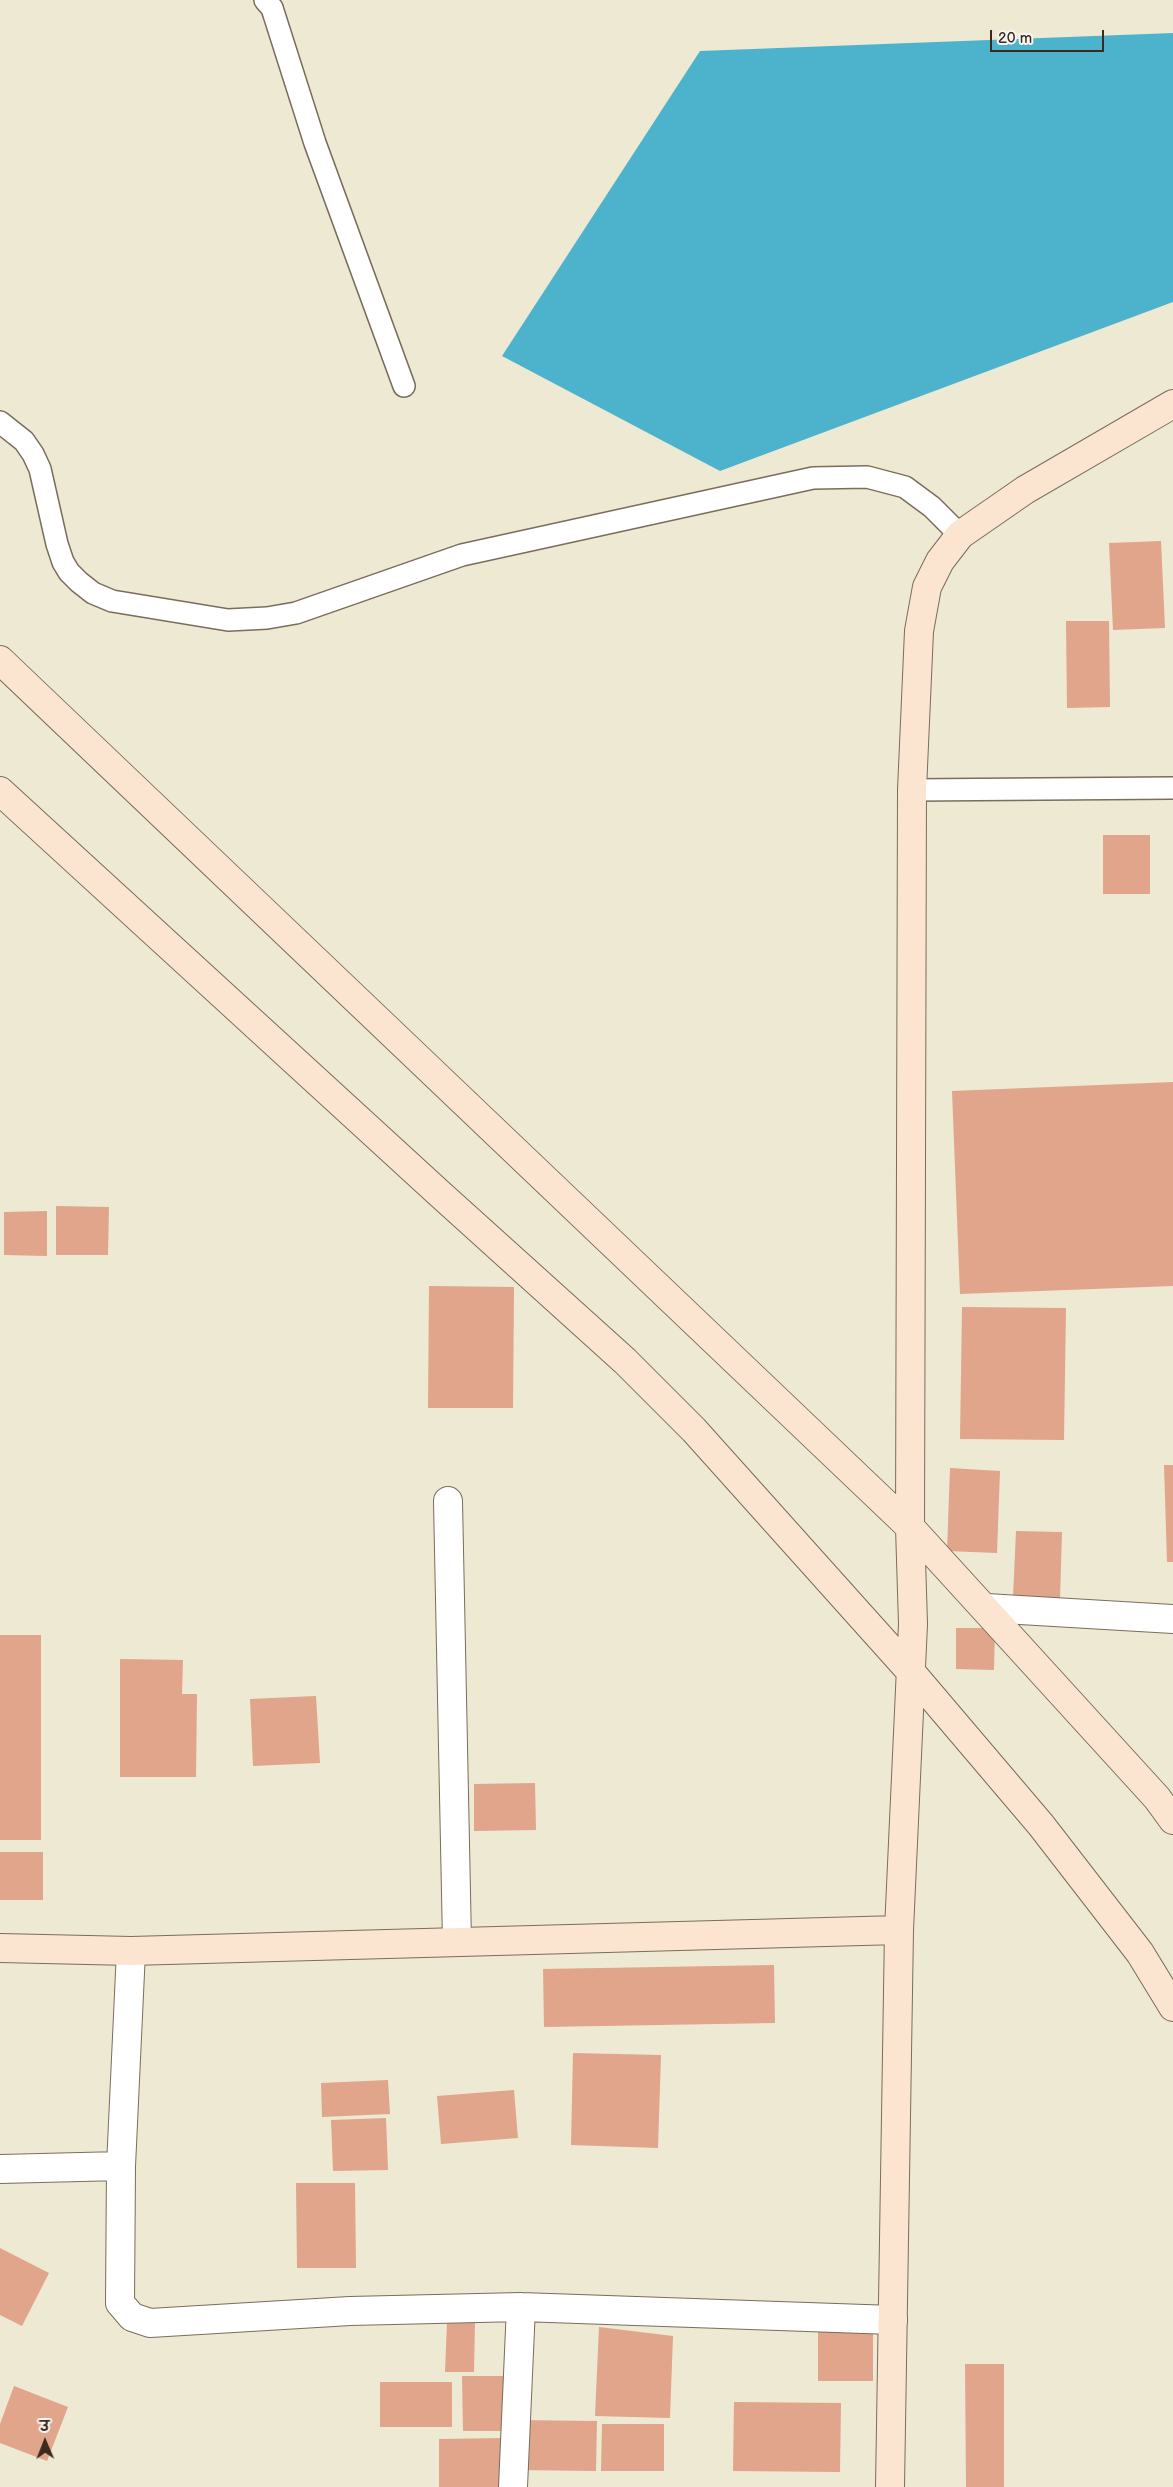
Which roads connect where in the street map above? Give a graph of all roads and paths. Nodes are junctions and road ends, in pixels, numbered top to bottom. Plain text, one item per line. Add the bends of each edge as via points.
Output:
1 (265, 0) edge
2 (404, 386) dead end
3 (1173, 404) edge
4 (0, 422) edge
5 (960, 535) junction
6 (0, 660) edge
7 (1173, 788) edge
8 (912, 790) junction
9 (0, 791) edge
10 (448, 1501) dead end
11 (910, 1527) junction
12 (986, 1608) junction
13 (1173, 1619) edge
14 (911, 1672) junction
15 (1173, 1820) edge
16 (899, 1930) junction
17 (457, 1942) junction
18 (0, 1948) edge
19 (131, 1950) junction
20 (1173, 2007) edge
21 (121, 2166) junction
22 (0, 2169) edge
23 (521, 2307) junction
24 (893, 2320) junction
25 (513, 2487) edge
26 (890, 2487) edge

1 - 2 lane via 272,8 315,144
3 - 5 street via 1025,490
4 - 5 lane via 24,441 33,454 40,469 63,562 79,582 93,593 112,601 228,620 296,613 462,555 813,478 867,477 905,487 932,507
5 - 8 street via 940,561 927,587 919,631
6 - 11 street
7 - 8 lane
8 - 11 street
9 - 14 street via 625,1361 694,1430
10 - 17 street
11 - 12 street
11 - 14 street
12 - 13 street
12 - 15 street
14 - 16 street
14 - 20 street via 1041,1825 1140,1953
16 - 17 street
16 - 24 street
17 - 19 street
18 - 19 street
19 - 21 street
21 - 22 street
21 - 23 street via 120,2303 132,2317 150,2323 350,2311
23 - 24 street
23 - 25 street
24 - 26 street

